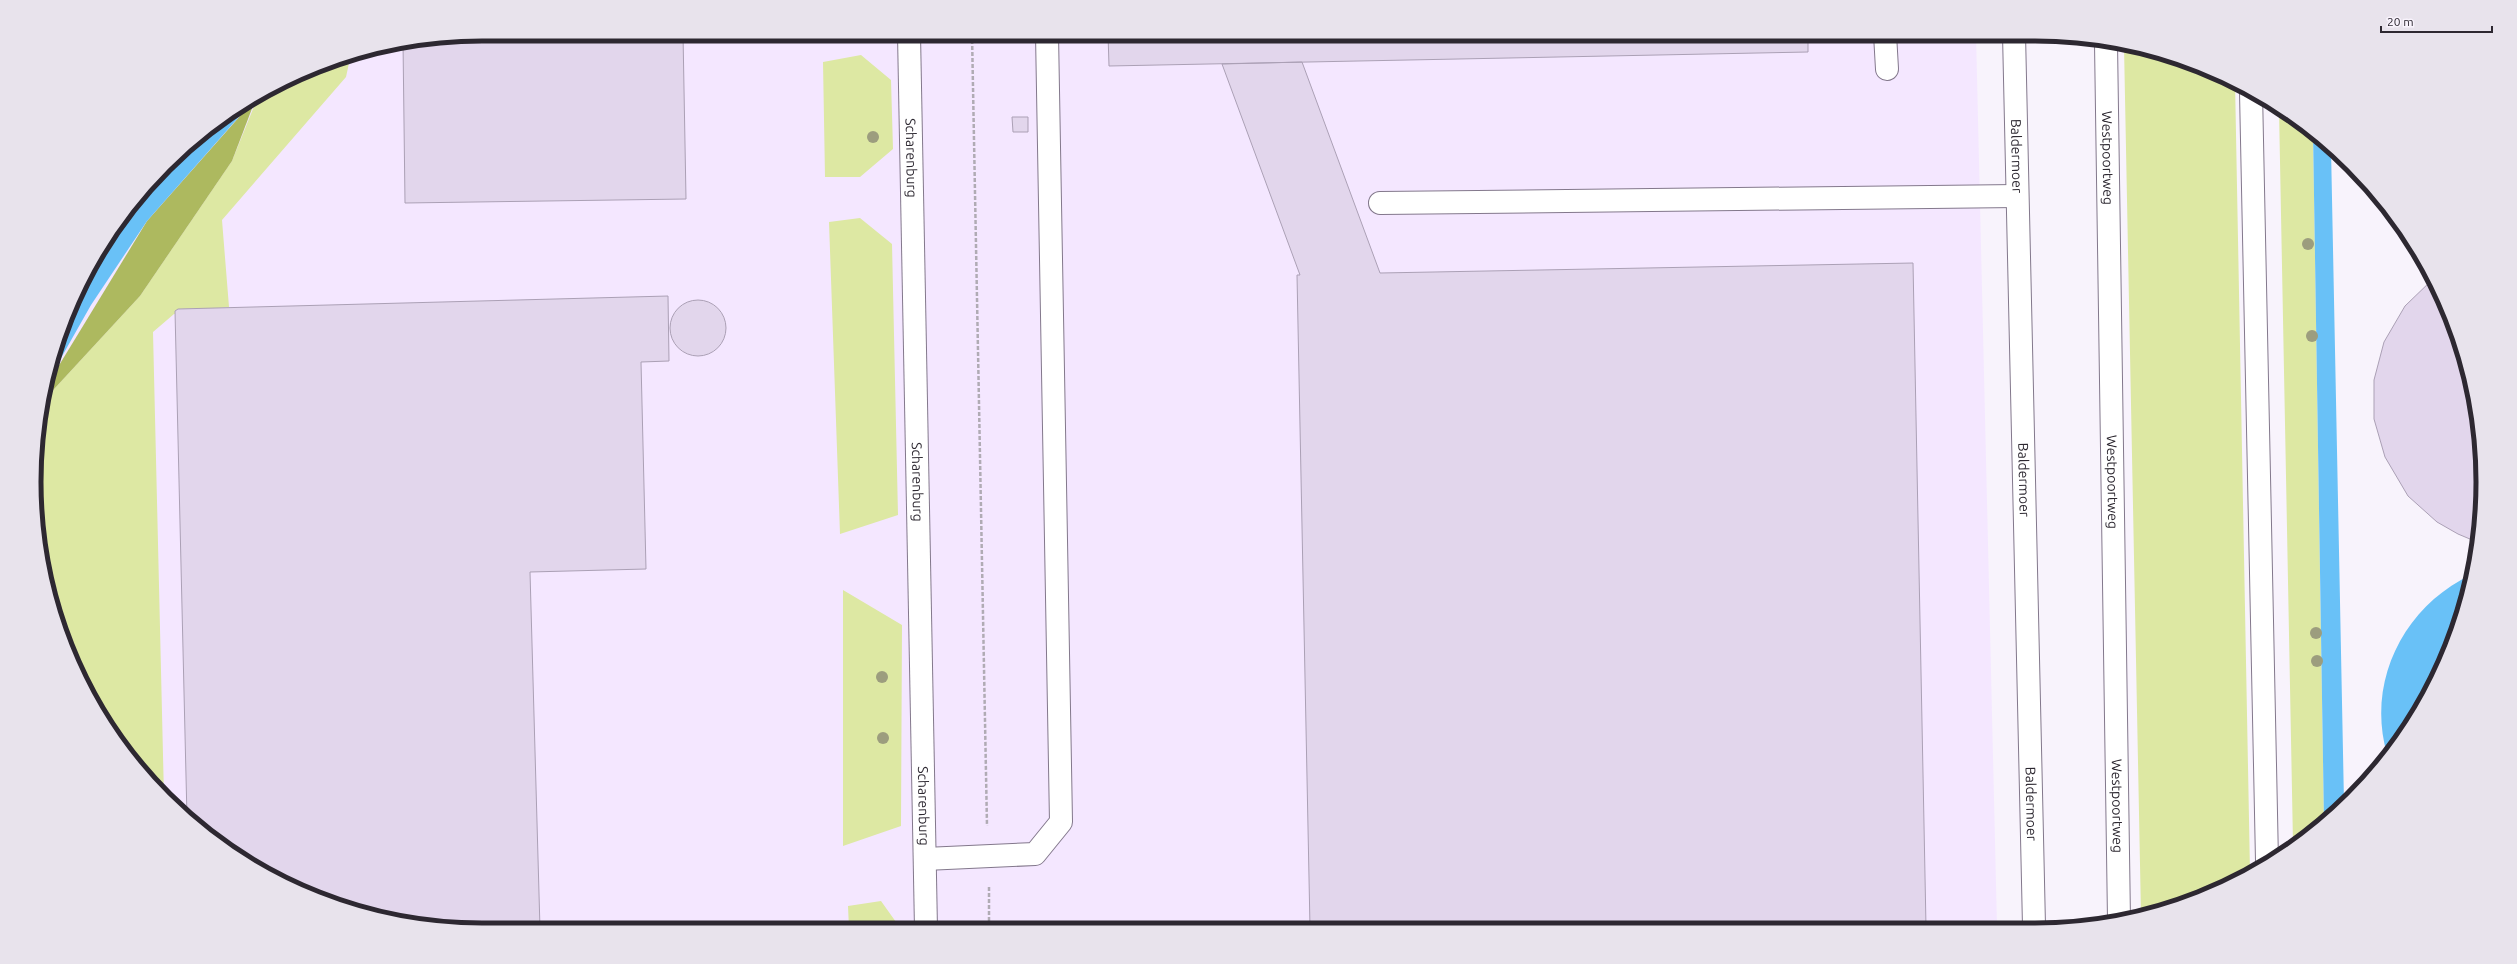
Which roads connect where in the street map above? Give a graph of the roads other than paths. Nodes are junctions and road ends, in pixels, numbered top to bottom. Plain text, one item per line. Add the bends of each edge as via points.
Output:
1 (909, 41) edge
2 (1047, 41) edge
3 (1885, 41) edge
4 (2014, 41) edge
5 (2106, 47) edge
6 (1887, 69) dead end
7 (2251, 97) edge
8 (2017, 196) junction
9 (1380, 203) dead end
10 (2267, 857) edge
11 (925, 859) junction
12 (2119, 915) edge
13 (926, 923) edge
14 (2034, 923) edge

1 - 11 street, Scharenburg
2 - 11 street via 1061,822 1035,854
3 - 6 street
4 - 8 street, Baldermoer
5 - 12 street, Westpoortweg
7 - 10 street
8 - 9 street
8 - 14 street, Baldermoer
11 - 13 street, Scharenburg

